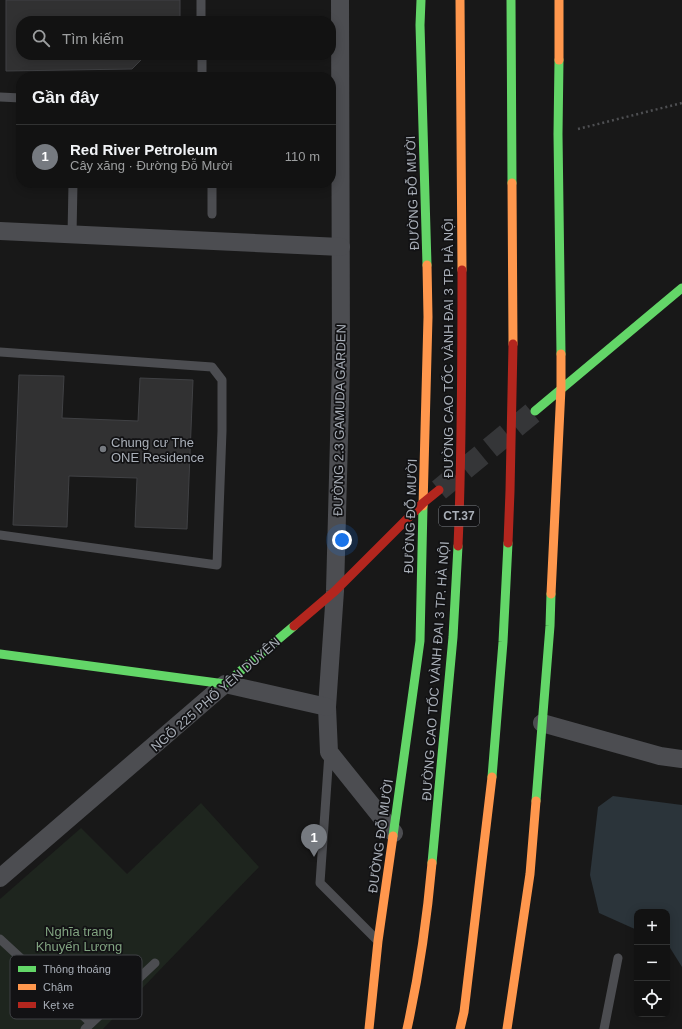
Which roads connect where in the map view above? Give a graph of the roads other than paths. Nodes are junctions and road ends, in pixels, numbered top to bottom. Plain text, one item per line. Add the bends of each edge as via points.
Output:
1 (201, 0) edge
2 (340, 0) edge
3 (421, 0) edge
4 (460, 0) edge
5 (511, 0) edge
6 (559, 0) edge
7 (201, 16) edge
8 (202, 60) edge
9 (202, 72) edge
10 (0, 97) edge
11 (16, 98) edge
12 (73, 188) edge
13 (212, 188) edge
14 (212, 214) dead end
15 (0, 231) edge
16 (72, 235) junction
17 (341, 247) junction
18 (682, 288) edge
19 (0, 352) edge
20 (561, 388) junction
21 (535, 411) tunnel mouth
22 (439, 490) tunnel mouth
23 (424, 503) junction
24 (0, 535) edge
25 (335, 591) junction
26 (0, 654) edge
27 (225, 684) junction
28 (327, 707) junction
29 (542, 723) junction
30 (329, 752) junction
31 (682, 759) edge
32 (394, 833) junction
33 (0, 878) edge
34 (0, 940) edge
35 (378, 941) junction
36 (15, 955) edge
37 (618, 958) dead end
38 (155, 963) dead end
39 (142, 975) edge
40 (81, 1019) edge
41 (95, 1019) edge
42 (88, 1026) edge
43 (369, 1029) edge
44 (407, 1029) edge
45 (460, 1029) edge
46 (507, 1029) edge
47 (604, 1029) edge

1 - 7 lane
2 - 17 street, ĐƯỜNG 2.3 GAMUDA GARDEN
3 - 23 main road, ĐƯỜNG ĐỖ MƯỜI via 428,317
4 - 44 main road, ĐƯỜNG CAO TỐC VÀNH ĐAI 3 TP. HÀ NỘI / CT.37 via 462,323 460,499 453,637 430,890
5 - 45 main road via 513,320 510,491 503,642 491,792
6 - 20 main road
8 - 9 lane
10 - 11 lane
12 - 16 lane
13 - 14 lane
15 - 16 street
16 - 17 street
17 - 25 street, ĐƯỜNG 2.3 GAMUDA GARDEN via 341,362
18 - 20 main road
19 - 24 lane via 212,367 222,380 217,565
20 - 21 main road
20 - 29 main road via 550,626
22 - 23 main road, NGÕ 225 PHỐ YÊN DUYÊN
23 - 25 main road, NGÕ 225 PHỐ YÊN DUYÊN
23 - 32 main road, ĐƯỜNG ĐỖ MƯỜI via 420,641
25 - 27 main road, NGÕ 225 PHỐ YÊN DUYÊN
25 - 28 street, ĐƯỜNG 2.3 GAMUDA GARDEN
26 - 27 main road
27 - 28 street
27 - 33 street, NGÕ 225 PHỐ YÊN DUYÊN
28 - 30 street, ĐƯỜNG 2.3 GAMUDA GARDEN
29 - 31 street via 660,756
29 - 46 main road via 530,874
30 - 32 street
30 - 35 lane via 320,883
32 - 35 main road, ĐƯỜNG ĐỖ MƯỜI
34 - 36 lane
35 - 43 main road, ĐƯỜNG ĐỖ MƯỜI
37 - 47 lane
38 - 39 lane
40 - 42 lane
41 - 42 lane

